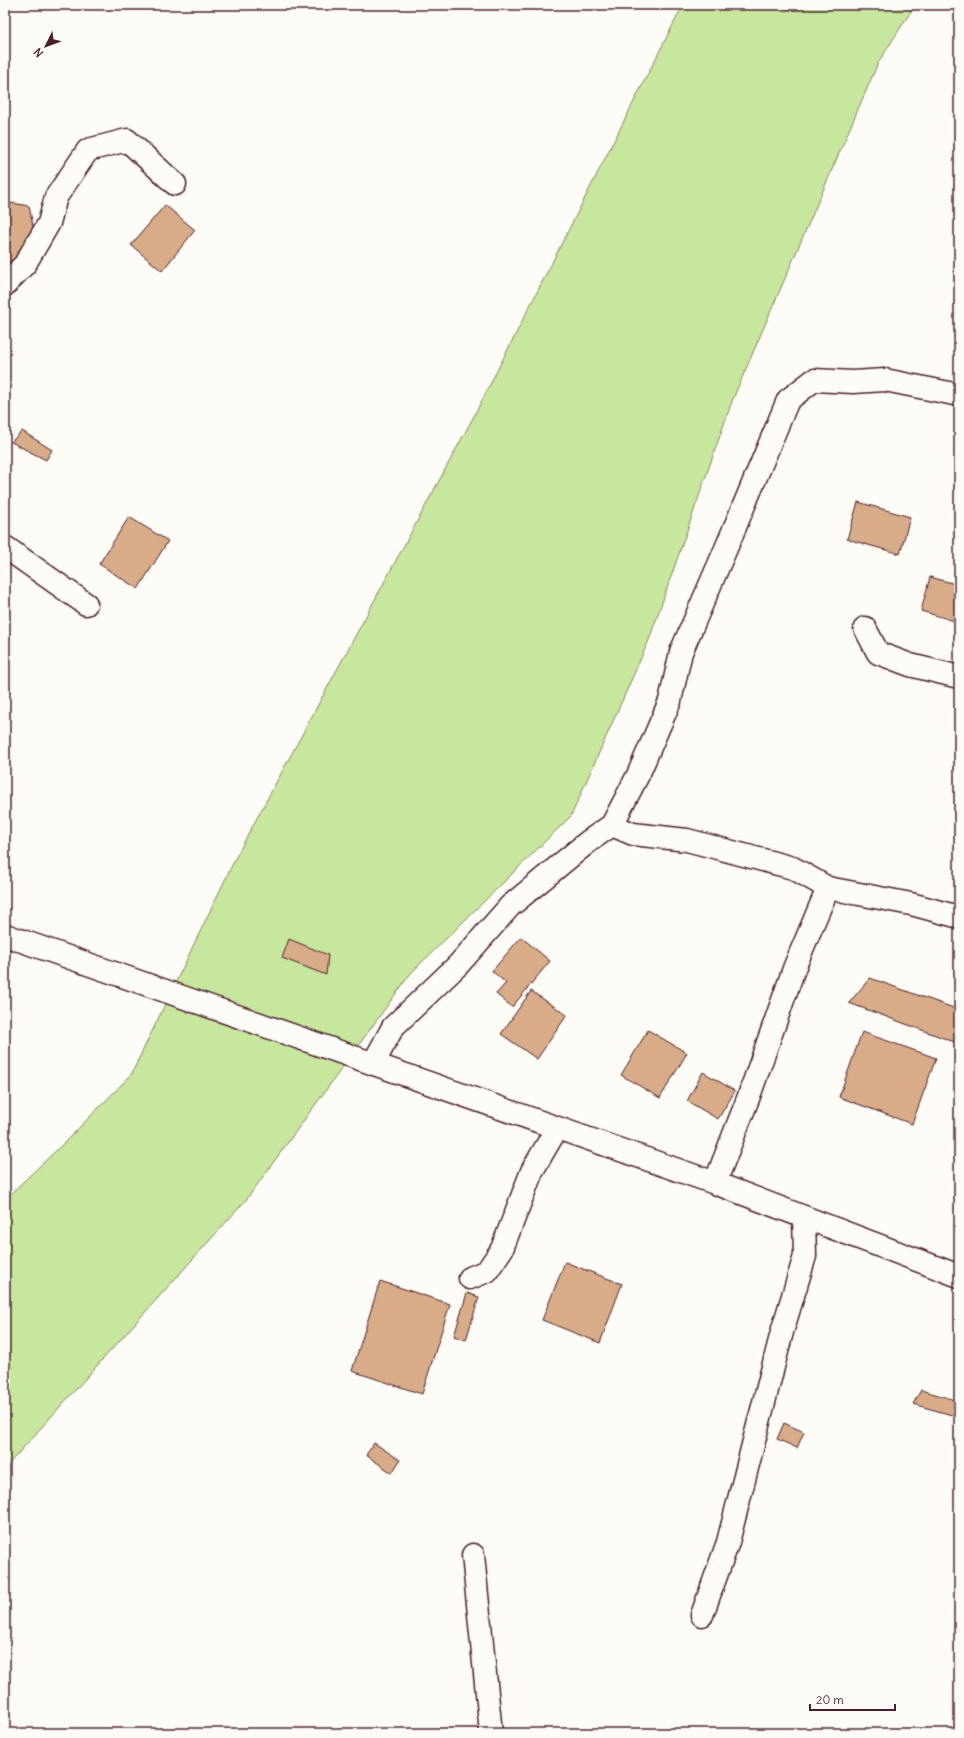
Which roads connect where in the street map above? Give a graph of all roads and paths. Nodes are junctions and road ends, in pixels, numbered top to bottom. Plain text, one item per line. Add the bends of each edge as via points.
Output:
1 (175, 184) dead end
2 (5, 285) edge
3 (959, 395) edge
4 (5, 547) edge
5 (86, 604) dead end
6 (865, 628) dead end
7 (959, 677) edge
8 (612, 825) junction
9 (828, 888) junction
10 (959, 917) edge
11 (5, 935) edge
12 (373, 1064) junction
13 (557, 1128) junction
14 (715, 1183) junction
15 (804, 1217) junction
16 (959, 1276) edge
17 (470, 1278) dead end
18 (473, 1555) dead end
19 (702, 1615) dead end
20 (491, 1733) edge

1 - 2 street via 127,140 88,150 56,197 49,223 25,264
3 - 8 street via 885,380 814,380 788,400 681,652 670,702 638,775
4 - 5 street
6 - 7 street via 878,653 910,665
8 - 9 street via 633,834 687,840 793,868
8 - 12 street via 588,841 510,906 458,965 393,1028
9 - 10 street via 911,904
9 - 14 street via 795,966
11 - 12 street
12 - 13 street
13 - 14 street
13 - 17 street via 532,1171 502,1249 487,1271
14 - 15 street
15 - 16 street
15 - 19 street via 805,1256 782,1332 728,1542
18 - 20 street

